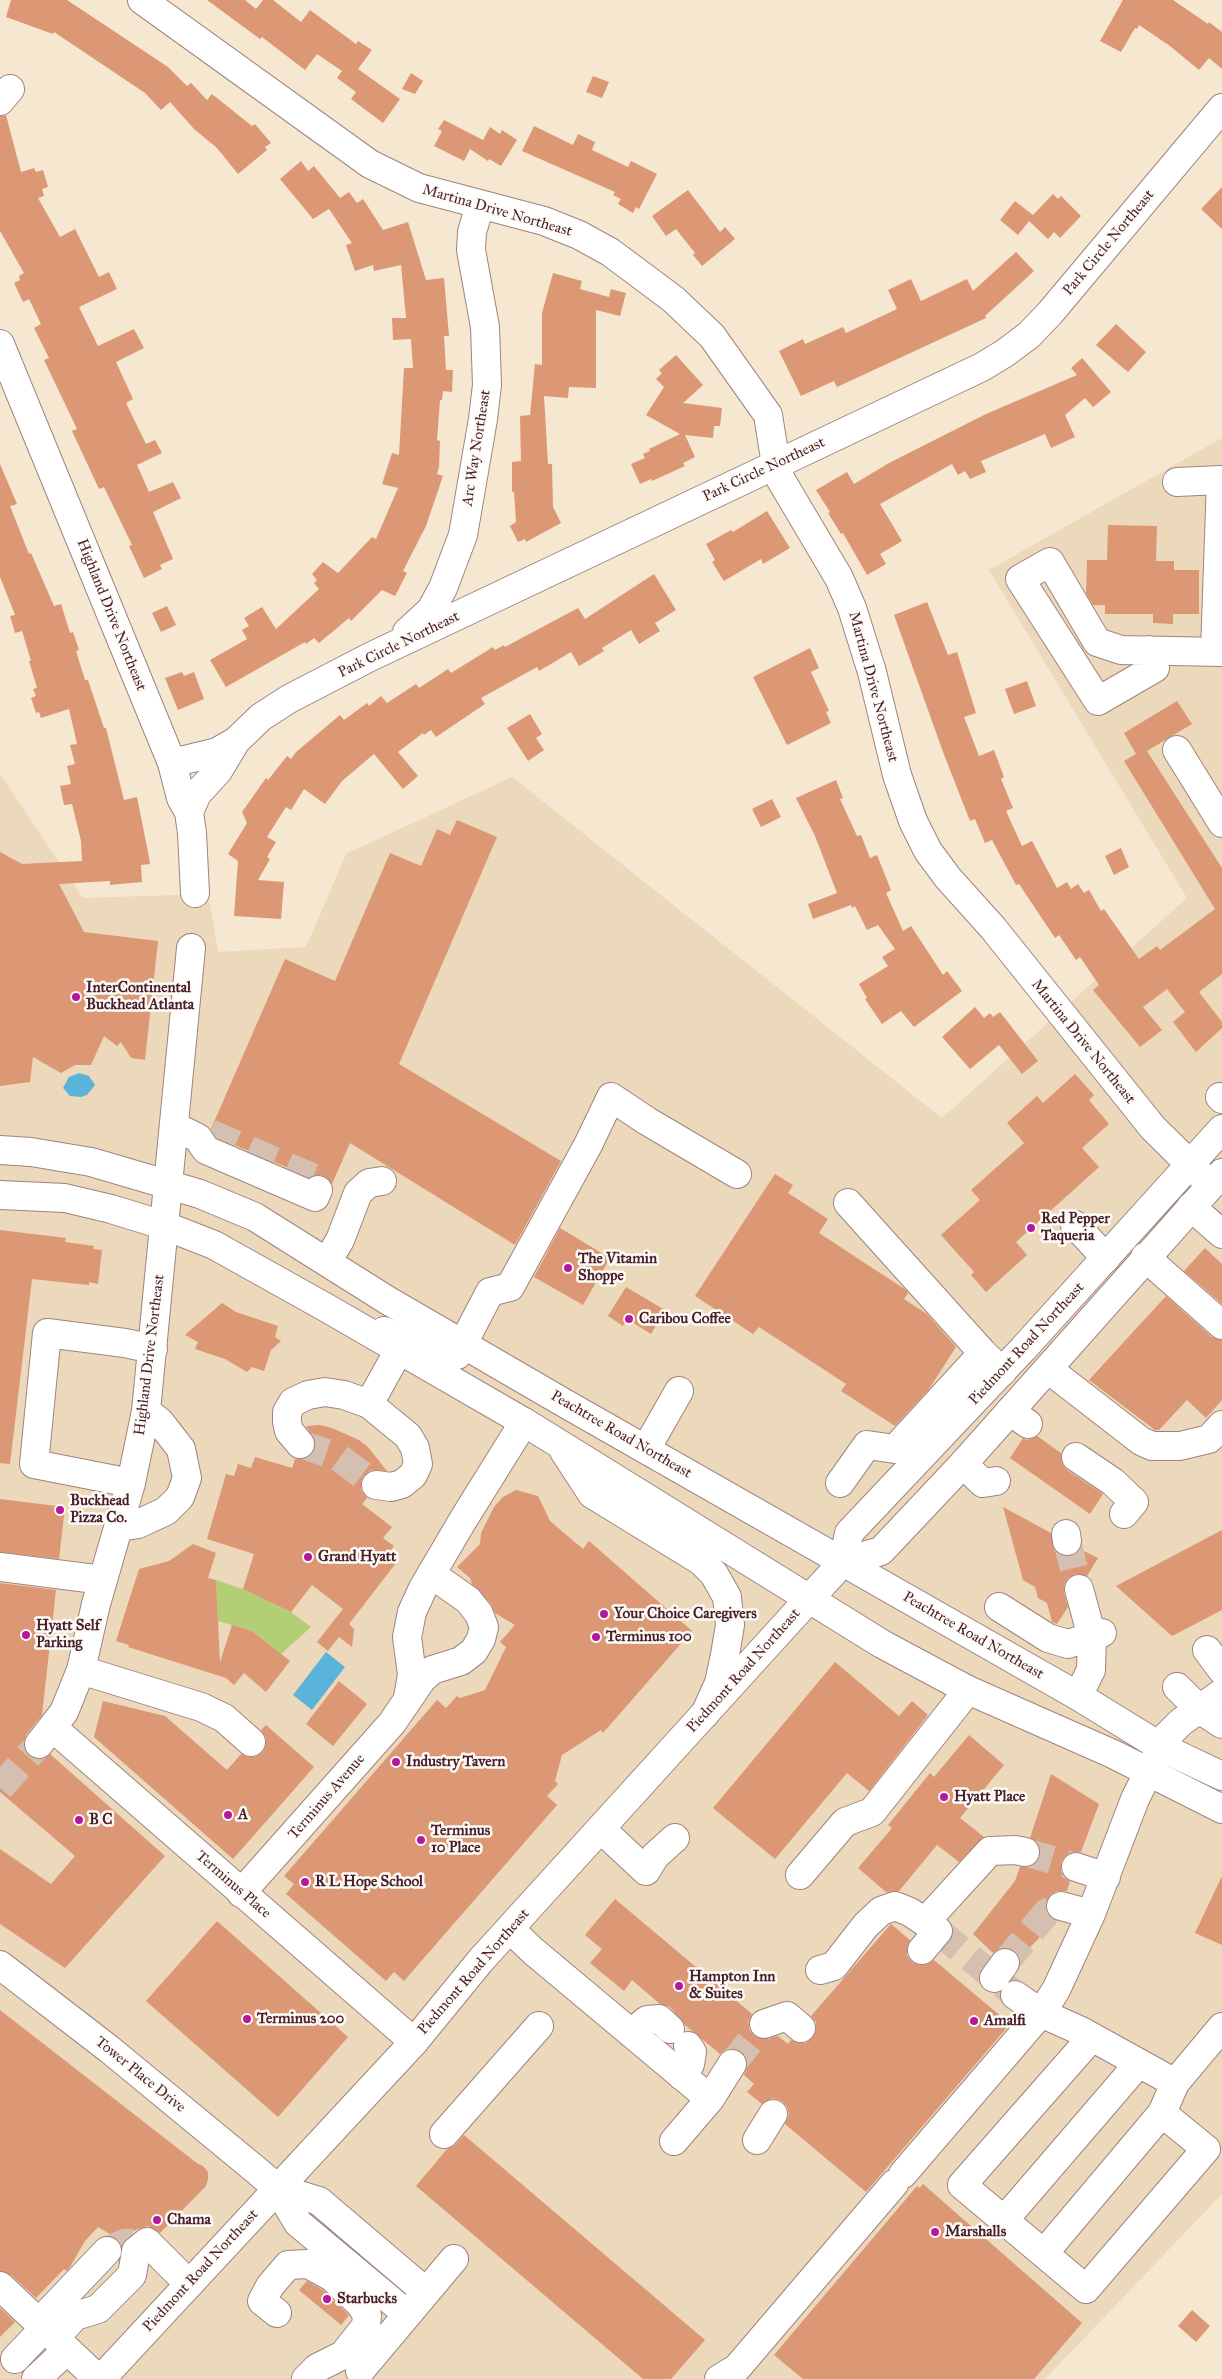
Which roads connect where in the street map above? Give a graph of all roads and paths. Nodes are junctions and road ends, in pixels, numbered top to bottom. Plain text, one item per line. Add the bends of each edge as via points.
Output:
1 (142, 0) edge
2 (1222, 108) edge
3 (480, 205) junction
4 (0, 344) edge
5 (776, 465) junction
6 (1177, 482) dead end
7 (1150, 650) junction
8 (1218, 651) edge
9 (370, 657) junction
10 (236, 742) junction
11 (1177, 750) dead end
12 (172, 763) junction
13 (189, 812) junction
14 (1222, 823) edge
15 (195, 893) dead end
16 (191, 948) dead end
17 (1222, 1129) edge
18 (194, 1132) junction
19 (0, 1150) edge
20 (1189, 1166) junction
21 (738, 1174) dead end
22 (1217, 1179) edge
23 (382, 1181) dead end
24 (166, 1184) junction
25 (318, 1190) dead end
26 (0, 1195) edge
27 (848, 1203) dead end
28 (1191, 1207) junction
29 (164, 1225) junction
30 (1075, 1225) dead end
31 (1219, 1226) edge
32 (1145, 1257) junction
33 (1106, 1258) junction
34 (327, 1262) junction
35 (325, 1307) junction
36 (1222, 1325) edge
37 (463, 1343) junction
38 (153, 1349) junction
39 (400, 1350) junction
40 (983, 1353) junction
41 (1048, 1369) junction
42 (1002, 1372) junction
43 (679, 1391) dead end
44 (369, 1404) junction
45 (146, 1411) junction
46 (524, 1422) junction
47 (1222, 1425) edge
48 (300, 1444) tunnel mouth
49 (559, 1444) junction
50 (646, 1449) junction
51 (1076, 1457) dead end
52 (963, 1464) junction
53 (131, 1483) junction
54 (840, 1483) dead end
55 (376, 1486) tunnel mouth
56 (987, 1490) dead end
57 (1124, 1514) dead end
58 (120, 1526) junction
59 (843, 1562) junction
60 (0, 1567) edge
61 (431, 1574) junction
62 (103, 1580) junction
63 (1079, 1589) tunnel mouth
64 (809, 1599) junction
65 (1000, 1606) dead end
66 (1097, 1635) junction
67 (81, 1670) junction
68 (1176, 1687) dead end
69 (968, 1690) junction
70 (1222, 1693) edge
71 (1078, 1696) junction
72 (408, 1697) junction
73 (1198, 1708) junction
74 (705, 1714) junction
75 (1222, 1724) edge
76 (46, 1736) joint
77 (251, 1742) dead end
78 (1160, 1747) junction
79 (1148, 1773) junction
80 (1222, 1776) edge
81 (1222, 1809) edge
82 (601, 1829) junction
83 (675, 1838) dead end
84 (1025, 1852) tunnel mouth
85 (1076, 1867) tunnel mouth
86 (800, 1875) dead end
87 (1106, 1877) junction
88 (241, 1893) junction
89 (1061, 1906) dead end
90 (1092, 1914) junction
91 (926, 1922) junction
92 (510, 1929) junction
93 (922, 1950) dead end
94 (0, 1965) edge
95 (820, 1970) dead end
96 (1015, 1995) tunnel mouth
97 (1041, 2013) junction
98 (764, 2024) tunnel mouth
99 (539, 2026) dead end
100 (1222, 2027) edge
101 (801, 2028) dead end
102 (631, 2033) junction
103 (1092, 2037) junction
104 (414, 2042) junction
105 (1139, 2063) junction
106 (732, 2064) tunnel mouth
107 (682, 2076) junction
108 (1175, 2082) junction
109 (710, 2098) junction
110 (1162, 2113) junction
111 (773, 2114) dead end
112 (444, 2134) dead end
113 (757, 2140) dead end
114 (674, 2141) dead end
115 (277, 2188) junction
116 (1005, 2219) junction
117 (107, 2251) tunnel mouth
118 (1044, 2253) junction
119 (454, 2259) dead end
120 (189, 2284) junction
121 (0, 2286) edge
122 (426, 2292) junction
123 (277, 2313) dead end
124 (408, 2314) junction
125 (56, 2344) junction
126 (15, 2358) dead end
127 (360, 2371) dead end
128 (36, 2379) edge
129 (99, 2379) edge
130 (306, 2379) edge
131 (719, 2379) edge

1 - 3 main road, Martina Drive Northeast via 370,164 419,188
2 - 5 main road, Park Circle Northeast via 1029,335 982,367
3 - 5 main road, Martina Drive Northeast via 544,221 579,235 610,252 673,299 712,336 768,415
3 - 9 main road, Arc Way Northeast via 472,232 471,250 485,327 487,385 462,535 443,588 431,610 415,626
4 - 12 main road, Highland Drive Northeast
5 - 9 main road, Park Circle Northeast
5 - 20 main road, Martina Drive Northeast via 781,480 839,578 852,608 872,672 897,775 913,821 928,851 948,878 1135,1090 1146,1135
6 - 8 main road via 1221,480
7 - 7 main road via 1121,650 1098,642 1050,562 1020,579 1098,700 1155,668
7 - 8 main road
9 - 10 main road, Park Circle Northeast via 261,716
10 - 12 main road, Park Circle Northeast via 218,752
10 - 13 main road, Park Circle Northeast via 218,771 197,794
11 - 14 main road
12 - 13 main road, Highland Drive Northeast
13 - 15 main road, Highland Drive Northeast
16 - 18 main road, Highland Drive Northeast
17 - 20 main road, Piedmont Road Northeast
18 - 24 main road, Highland Drive Northeast
18 - 25 main road via 206,1150 315,1197
19 - 24 main road, Peachtree Road Northeast via 91,1162
20 - 22 main road, Martina Drive Northeast
20 - 33 main road, Piedmont Road Northeast
21 - 37 main road via 611,1097 510,1287 490,1292
22 - 28 main road, Piedmont Road Northeast
23 - 34 main road via 369,1183 358,1193 340,1240
24 - 29 main road, Highland Drive Northeast
24 - 34 main road, Peachtree Road Northeast via 255,1217
26 - 29 main road via 66,1198
27 - 40 main road
28 - 31 main road
28 - 32 main road, Piedmont Road Northeast
29 - 35 main road via 214,1246
29 - 38 main road, Highland Drive Northeast
30 - 33 main road
32 - 36 main road
32 - 41 main road, Piedmont Road Northeast
33 - 42 main road, Piedmont Road Northeast
34 - 37 main road, Peachtree Road Northeast
35 - 37 main road via 445,1356 457,1355
35 - 39 main road
37 - 50 main road, Peachtree Road Northeast
38 - 45 main road, Highland Drive Northeast via 161,1378
38 - 53 main road via 47,1333 34,1464
39 - 44 main road
39 - 46 main road
40 - 42 main road
40 - 54 main road via 894,1449 868,1445
41 - 47 main road via 1141,1441 1152,1446 1180,1446 1209,1439
41 - 52 main road, Piedmont Road Northeast via 1019,1418
42 - 59 main road, Piedmont Road Northeast via 849,1533
43 - 50 main road
44 - 48 main road via 325,1392 294,1402 287,1412 286,1422
44 - 55 main road via 408,1436 415,1448 418,1464 413,1475 402,1484
45 - 53 main road, Highland Drive Northeast
45 - 58 main road via 176,1440 184,1458 187,1478 180,1498 166,1511 138,1524
46 - 49 main road
46 - 61 main road, Terminus Avenue
49 - 64 main road
49 - 74 main road via 592,1494 701,1561 714,1574 727,1597 730,1625 725,1655 719,1683
50 - 59 main road, Peachtree Road Northeast
51 - 57 main road via 1113,1482 1134,1502
52 - 56 main road
52 - 59 main road, Piedmont Road Northeast via 880,1551
53 - 58 main road, Highland Drive Northeast
58 - 62 main road, Highland Drive Northeast
59 - 64 main road, Piedmont Road Northeast
59 - 71 main road, Peachtree Road Northeast
60 - 62 main road via 29,1577
61 - 72 main road, Terminus Avenue via 410,1620 407,1637 412,1675
61 - 72 main road, Terminus Avenue via 468,1600 479,1614 484,1628 474,1651 461,1661 432,1670
62 - 67 main road, Highland Drive Northeast
63 - 66 main road
64 - 69 main road via 882,1644
64 - 74 main road, Piedmont Road Northeast
65 - 66 main road via 1048,1638 1068,1644
66 - 71 main road via 1091,1670
67 - 76 main road, Highland Drive Northeast via 64,1712
67 - 77 main road via 201,1707 224,1718
68 - 73 main road
69 - 79 main road via 1113,1754
69 - 86 main road via 872,1812 845,1822
70 - 73 main road
71 - 78 main road, Peachtree Road Northeast
72 - 88 main road, Terminus Avenue via 392,1723
73 - 75 main road
73 - 78 main road via 1166,1737
74 - 82 main road, Piedmont Road Northeast
76 - 88 main road, Terminus Place
78 - 79 main road
78 - 80 main road, Peachtree Road Northeast
79 - 81 main road
79 - 87 main road
82 - 83 main road via 646,1871 655,1856
82 - 92 main road, Piedmont Road Northeast
84 - 91 main road via 990,1851
85 - 87 main road
87 - 90 main road
88 - 104 main road, Terminus Place
89 - 90 main road
90 - 97 main road via 1056,1990
91 - 93 main road via 938,1931
91 - 95 main road via 895,1906 882,1911 856,1936 839,1962
92 - 102 main road
92 - 104 main road, Piedmont Road Northeast
94 - 115 main road, Tower Place Drive via 109,2049
96 - 97 main road
97 - 103 main road
97 - 131 main road via 738,2368
98 - 101 main road via 787,2016
99 - 112 main road
100 - 108 main road
102 - 107 main road
102 - 107 main road via 647,2020 660,2019 692,2052 690,2064
103 - 105 main road
103 - 116 main road via 962,2184
104 - 115 main road, Piedmont Road Northeast
105 - 108 main road
105 - 116 main road
106 - 109 main road
107 - 109 main road
108 - 110 main road
109 - 114 main road
110 - 118 main road
110 - 118 main road via 1206,2149 1086,2289
111 - 113 main road
115 - 120 main road, Piedmont Road Northeast
115 - 122 main road via 319,2201
115 - 124 main road via 298,2223
116 - 118 main road
117 - 125 main road via 47,2314 53,2319
119 - 122 main road
120 - 125 main road via 146,2242 136,2252 132,2275 98,2308 75,2316
120 - 129 main road, Piedmont Road Northeast
121 - 125 main road
122 - 124 main road
123 - 130 main road via 262,2301 270,2286 288,2265 308,2264 332,2278 361,2305 367,2315 366,2326 343,2355 317,2368
124 - 127 main road
125 - 126 main road
125 - 128 main road
125 - 129 main road

